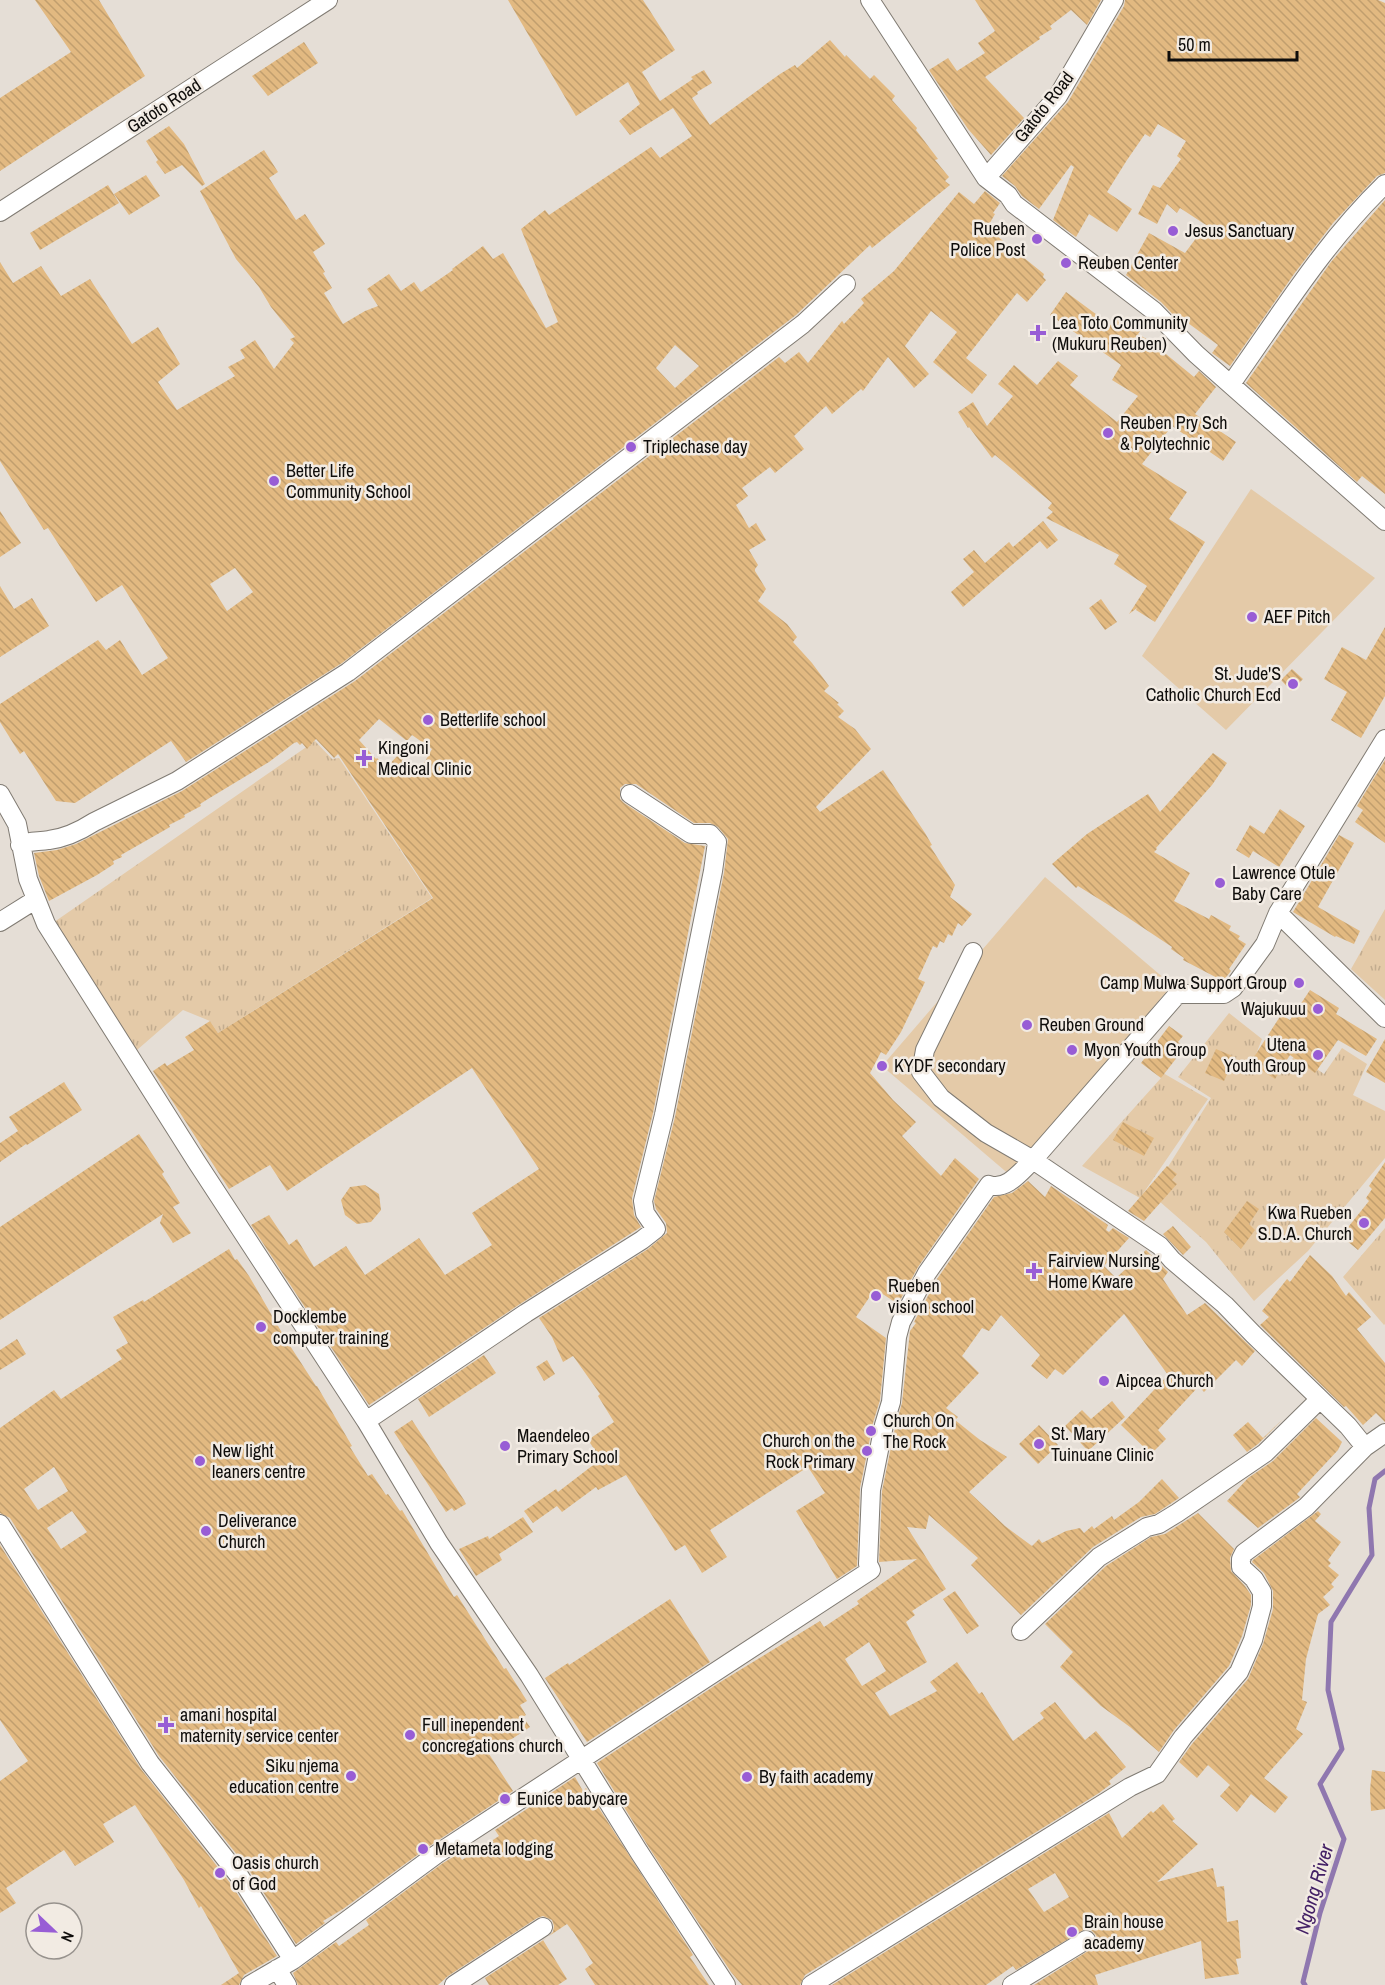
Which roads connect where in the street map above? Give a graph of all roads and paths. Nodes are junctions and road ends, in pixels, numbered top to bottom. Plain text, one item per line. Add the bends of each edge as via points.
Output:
1 (328, 0) edge
2 (870, 0) edge
3 (1114, 0) edge
4 (986, 178) junction
5 (1385, 184) edge
6 (0, 212) edge
7 (846, 284) dead end
8 (1231, 384) junction
9 (1385, 521) edge
10 (1385, 739) edge
11 (0, 794) edge
12 (630, 794) dead end
13 (20, 845) junction
14 (35, 900) junction
15 (1278, 913) junction
16 (0, 922) edge
17 (973, 952) dead end
18 (1385, 1018) edge
19 (1034, 1160) junction
20 (1320, 1399) junction
21 (366, 1421) junction
22 (1385, 1433) edge
23 (1365, 1447) junction
24 (0, 1524) edge
25 (1021, 1631) dead end
26 (582, 1761) junction
27 (543, 1927) dead end
28 (1086, 1940) dead end
29 (285, 1964) junction
30 (250, 1985) edge
31 (287, 1985) edge
32 (454, 1985) edge
33 (726, 1985) edge
34 (811, 1985) edge
35 (1012, 1985) edge

1 - 6 street, Gatoto Road
2 - 4 street
3 - 4 street, Gatoto Road via 1058,96
4 - 8 street via 1014,204 1154,311
5 - 8 street via 1333,239
7 - 13 street via 803,324 348,672 177,781 83,829
8 - 9 street
10 - 15 street
11 - 13 street via 15,818
12 - 21 street via 691,834 710,834 717,842 664,1115 643,1201 645,1213 656,1228
13 - 14 street
14 - 16 street
14 - 21 street via 46,924 183,1142
15 - 18 street
15 - 19 street via 1265,944 1233,988 1224,994 1176,996
17 - 19 street via 925,1050 921,1072 941,1098 986,1133
19 - 20 street via 1160,1245
19 - 26 street via 1007,1184 989,1185 927,1273 901,1322 891,1402 871,1490 871,1570
20 - 23 street
20 - 25 street via 1265,1453 1177,1513 1099,1557
21 - 26 street via 439,1543
22 - 23 street
23 - 34 street via 1306,1507 1244,1553 1242,1567 1262,1592 1253,1640 1238,1674 1183,1737 1157,1774
24 - 29 street via 150,1762 240,1877
26 - 29 street via 437,1854
26 - 33 street
27 - 32 street
28 - 35 street
29 - 30 street
29 - 31 street

